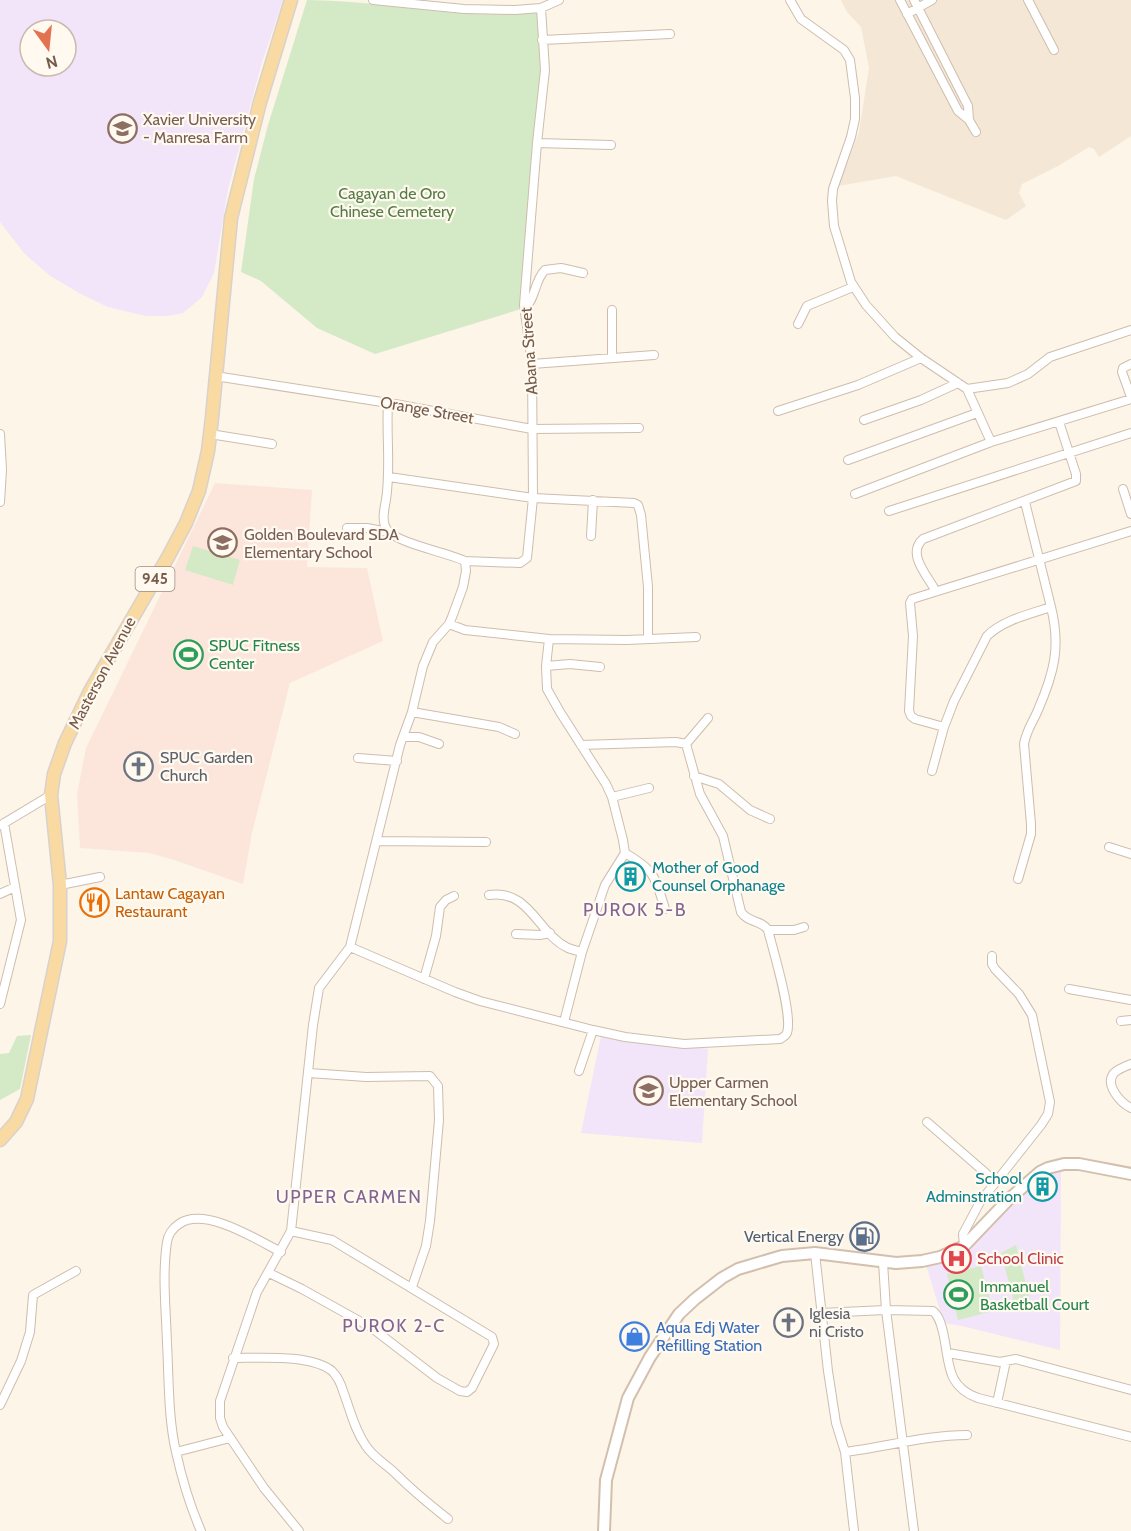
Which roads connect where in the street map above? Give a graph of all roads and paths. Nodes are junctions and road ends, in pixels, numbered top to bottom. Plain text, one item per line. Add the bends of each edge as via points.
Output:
1 (291, 0) edge
2 (373, 0) edge
3 (514, 0) edge
4 (559, 0) edge
5 (790, 0) edge
6 (900, 0) edge
7 (932, 0) edge
8 (1028, 0) edge
9 (916, 4) edge
10 (541, 8) junction
11 (515, 10) junction
12 (907, 14) junction
13 (670, 34) dead end
14 (542, 40) junction
15 (1054, 50) dead end
16 (969, 120) junction
17 (976, 132) dead end
18 (537, 143) junction
19 (611, 145) dead end
20 (583, 273) dead end
21 (853, 288) junction
22 (525, 308) junction
23 (612, 310) dead end
24 (798, 324) dead end
25 (1131, 330) edge
26 (654, 355) dead end
27 (612, 358) junction
28 (921, 358) junction
29 (532, 364) junction
30 (1131, 364) edge
31 (216, 376) junction
32 (958, 383) junction
33 (967, 389) junction
34 (1131, 398) edge
35 (388, 403) junction
36 (778, 411) dead end
37 (977, 413) junction
38 (864, 420) dead end
39 (1059, 422) junction
40 (639, 428) dead end
41 (532, 429) junction
42 (1131, 433) edge
43 (0, 434) edge
44 (210, 434) junction
45 (991, 442) junction
46 (272, 444) dead end
47 (1069, 452) junction
48 (849, 460) dead end
49 (390, 477) junction
50 (1124, 489) dead end
51 (855, 494) dead end
52 (533, 498) junction
53 (593, 500) junction
54 (0, 502) edge
55 (1025, 502) junction
56 (889, 511) dead end
57 (1131, 514) edge
58 (347, 528) dead end
59 (1131, 531) edge
60 (388, 532) junction
61 (591, 536) dead end
62 (1040, 558) junction
63 (465, 561) junction
64 (935, 590) junction
65 (1051, 607) junction
66 (449, 624) junction
67 (696, 637) dead end
68 (549, 639) junction
69 (648, 639) junction
70 (546, 666) junction
71 (600, 667) dead end
72 (411, 712) junction
73 (708, 718) dead end
74 (944, 727) junction
75 (514, 734) dead end
76 (403, 737) junction
77 (438, 744) dead end
78 (686, 744) junction
79 (581, 746) junction
80 (358, 758) dead end
81 (397, 761) junction
82 (932, 771) dead end
83 (694, 776) junction
84 (649, 788) dead end
85 (51, 795) junction
86 (612, 797) junction
87 (770, 819) dead end
88 (2, 824) edge
89 (377, 841) junction
90 (486, 842) dead end
91 (1109, 847) dead end
92 (625, 853) junction
93 (1131, 854) edge
94 (100, 877) dead end
95 (1018, 879) dead end
96 (60, 885) junction
97 (15, 887) junction
98 (0, 894) edge
99 (489, 895) dead end
100 (454, 896) dead end
101 (665, 909) dead end
102 (804, 927) dead end
103 (768, 930) junction
104 (550, 933) junction
105 (516, 934) dead end
106 (350, 947) junction
107 (582, 952) junction
108 (992, 956) dead end
109 (424, 979) junction
110 (1069, 989) dead end
111 (1131, 1000) edge
112 (0, 1004) edge
113 (1131, 1020) edge
114 (1120, 1021) dead end
115 (564, 1022) junction
116 (593, 1030) junction
117 (1131, 1064) edge
118 (579, 1071) dead end
119 (309, 1073) junction
120 (1131, 1108) edge
121 (927, 1122) dead end
122 (0, 1140) edge
123 (1131, 1174) edge
124 (996, 1182) junction
125 (291, 1231) junction
126 (964, 1246) junction
127 (281, 1252) junction
128 (815, 1253) junction
129 (883, 1262) junction
130 (76, 1271) dead end
131 (269, 1273) junction
132 (412, 1287) junction
133 (886, 1310) junction
134 (821, 1313) junction
135 (948, 1353) junction
136 (233, 1358) junction
137 (1006, 1361) junction
138 (1131, 1390) edge
139 (997, 1403) junction
140 (0, 1405) edge
141 (967, 1435) dead end
142 (1131, 1437) edge
143 (230, 1438) junction
144 (903, 1444) junction
145 (176, 1452) junction
146 (845, 1452) junction
147 (448, 1519) dead end
148 (201, 1531) edge
149 (299, 1531) edge
150 (604, 1531) edge
151 (854, 1531) edge
152 (914, 1531) edge

1 - 31 main road, Masterson Avenue / 945 via 231,218
2 - 11 street
3 - 11 street
4 - 10 street
5 - 21 street via 801,19 844,50 850,60 855,119 832,201 838,245
6 - 12 street
7 - 9 street
8 - 15 street
9 - 12 street
9 - 16 street via 969,106
10 - 11 street
10 - 14 street, Abana Street
12 - 16 street via 958,111
13 - 14 street
14 - 18 street, Abana Street via 545,70
16 - 17 street
18 - 19 street
18 - 22 street, Abana Street
20 - 22 street via 561,268 545,270
21 - 24 street via 807,306
21 - 28 street via 895,337
22 - 29 street, Abana Street
23 - 27 street
25 - 33 street via 1050,357 1028,374 1008,382
26 - 27 street
27 - 29 street
28 - 32 street
28 - 36 street via 858,386
29 - 41 street, Abana Street
30 - 34 street via 1122,372
31 - 35 street, Orange Street
31 - 44 main road, Masterson Avenue / 945
32 - 33 street
32 - 38 street
33 - 37 street
34 - 39 street
35 - 41 street, Orange Street
35 - 49 street
37 - 45 street
37 - 48 street
39 - 45 street
39 - 47 street
40 - 41 street, Orange Street
41 - 52 street, Abana Street
42 - 47 street
43 - 54 street
44 - 46 street
44 - 85 main road, Masterson Avenue / 945 via 199,491 186,523 90,691 60,756
45 - 51 street
47 - 55 street via 1076,481
47 - 56 street
49 - 52 street
49 - 60 street via 384,514
50 - 57 street
52 - 53 street
52 - 63 street, Abana Street via 524,562
53 - 61 street
53 - 69 street via 634,503 640,508 648,587
55 - 62 street
55 - 64 street via 922,539 916,550 922,572
58 - 60 street
59 - 62 street
60 - 63 street
62 - 64 street
62 - 65 street
63 - 66 street via 463,587
64 - 74 street via 911,600 909,711 915,719
65 - 74 street via 1015,619 987,636
65 - 95 street via 1057,633 1055,656 1043,700 1025,735 1031,824
66 - 68 street via 465,630
66 - 72 street via 428,652
67 - 69 street
68 - 69 street
68 - 70 street
70 - 71 street
70 - 79 street via 547,689
72 - 75 street via 499,727
72 - 76 street
73 - 78 street
74 - 82 street
76 - 77 street via 419,737
76 - 81 street
78 - 79 street
78 - 83 street
79 - 86 street
80 - 81 street
81 - 89 street
83 - 87 street via 719,784 750,810
83 - 103 street via 723,836 741,912
84 - 86 street
85 - 88 street
85 - 96 main road, Masterson Avenue / 945
86 - 92 street
88 - 97 street
89 - 90 street
89 - 106 street
91 - 93 street
92 - 101 street via 650,870
92 - 107 street via 605,885
94 - 96 street
96 - 122 main road, Masterson Avenue / 945 via 60,941 27,1099 16,1122
97 - 98 street
97 - 112 street via 21,920
99 - 104 street via 501,893 519,900
100 - 109 street via 440,907
102 - 103 street
103 - 116 street via 786,1008 787,1032 780,1039 684,1044
104 - 105 street
104 - 107 street via 569,948
106 - 109 street
106 - 119 street via 319,988
107 - 115 street
108 - 124 street via 995,969 1019,994 1032,1015 1050,1102 1041,1125
109 - 115 street via 480,1001
110 - 111 street
113 - 114 street
115 - 116 street
116 - 118 street
117 - 120 street via 1114,1072 1111,1079 1119,1099
119 - 125 street
119 - 132 street via 430,1076 438,1086 430,1221
121 - 124 street
123 - 126 main road via 1079,1164 1048,1168 1008,1200
124 - 126 street via 964,1230
125 - 127 street
125 - 132 street via 332,1240
126 - 129 main road via 922,1261
127 - 131 street
127 - 145 street via 231,1227 205,1219 180,1223 170,1234 165,1288
128 - 129 main road
128 - 134 street
128 - 150 main road via 782,1256 738,1269 708,1288 680,1314 628,1398 606,1480
129 - 133 street
130 - 140 street via 33,1295 30,1332
131 - 132 street via 372,1328 437,1377 466,1392 472,1388 493,1339
131 - 136 street via 257,1292
133 - 134 street
133 - 135 street via 933,1311
133 - 144 street
134 - 146 street via 836,1424
135 - 137 street
135 - 139 street via 957,1387
136 - 143 street via 220,1409 223,1427
136 - 147 street via 314,1363 334,1373 366,1447
137 - 138 street via 1016,1359
137 - 139 street
139 - 142 street
141 - 144 street via 944,1435
143 - 145 street
143 - 149 street
144 - 146 street
144 - 152 street
145 - 148 street
146 - 151 street

